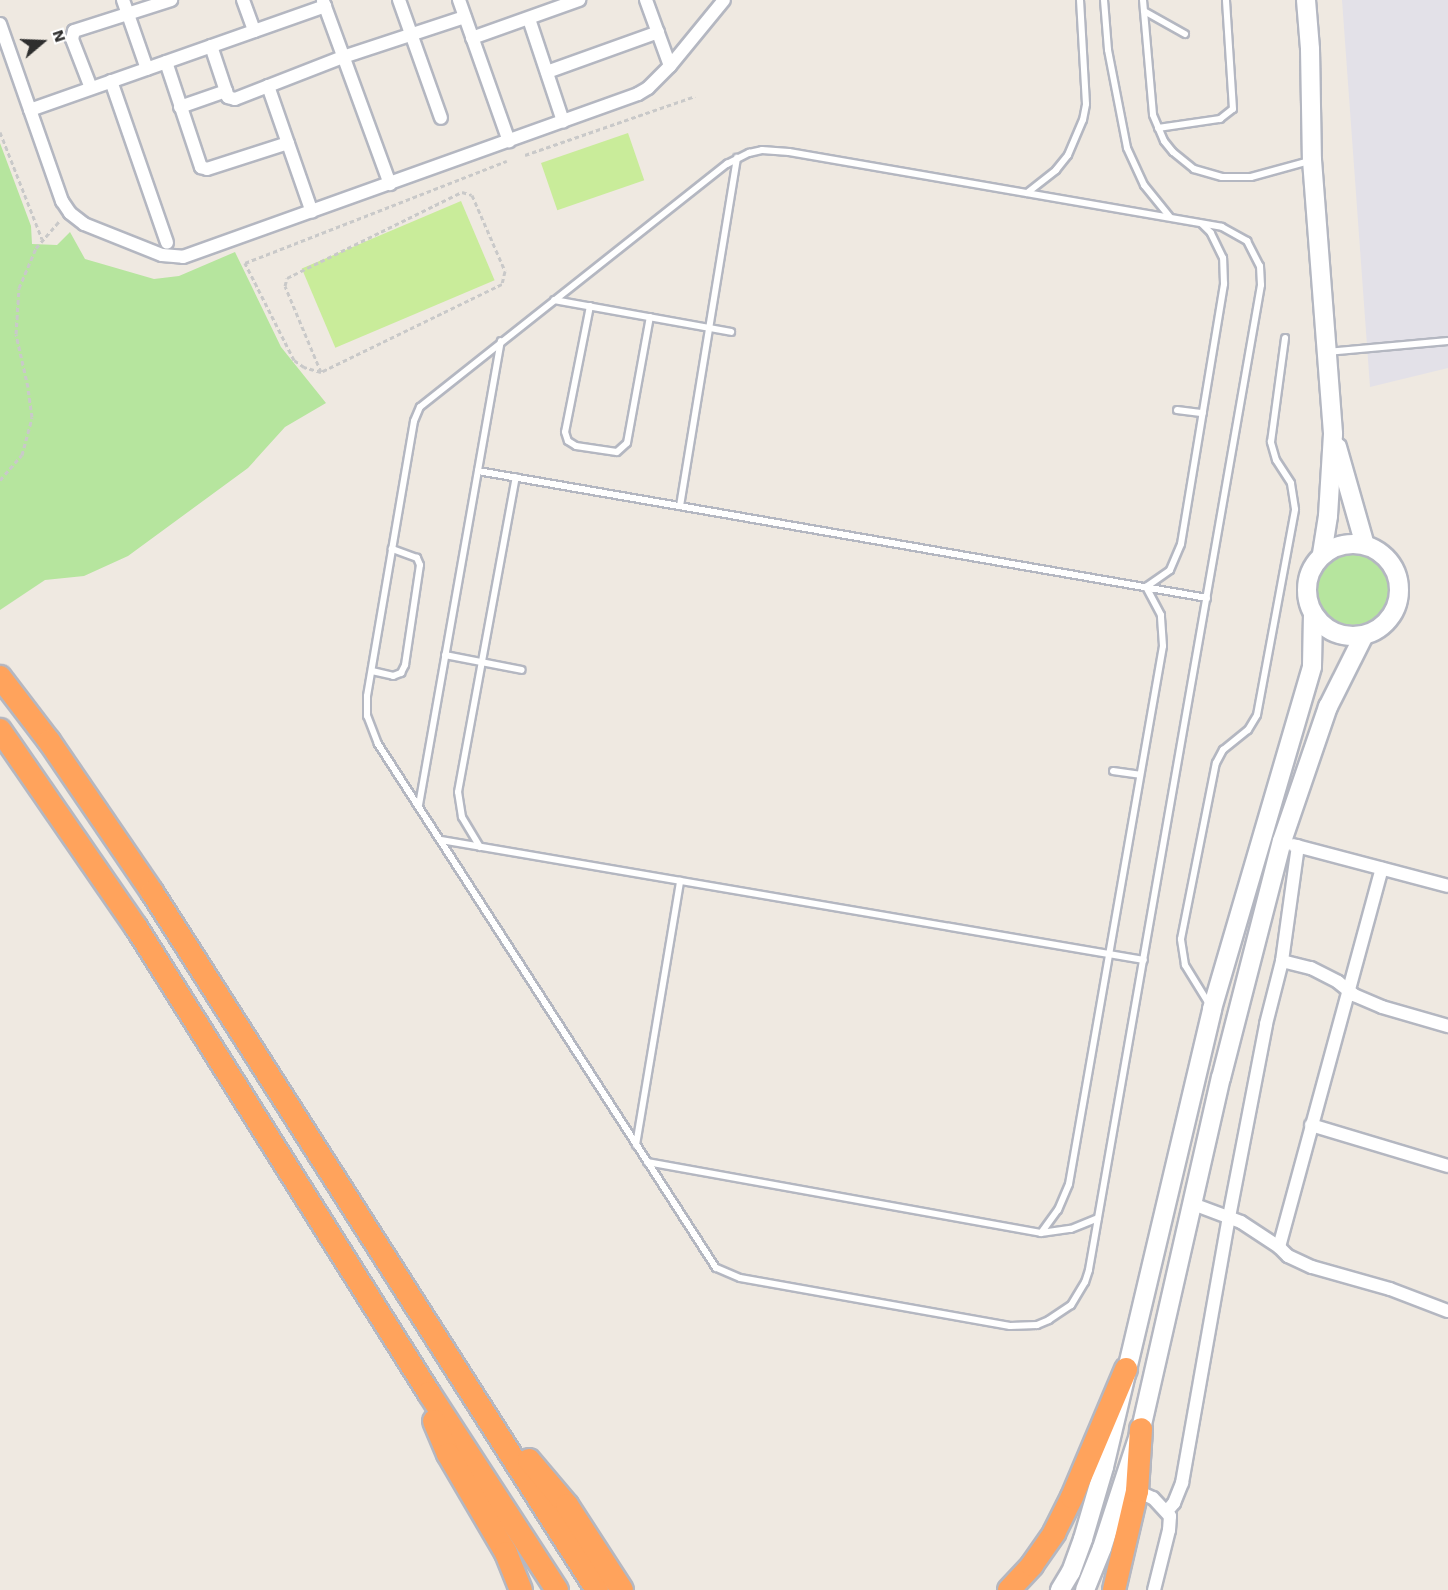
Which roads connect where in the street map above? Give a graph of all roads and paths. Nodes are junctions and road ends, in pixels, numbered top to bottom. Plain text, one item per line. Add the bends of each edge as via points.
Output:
1 (123, 0) edge
2 (171, 0) edge
3 (243, 0) edge
4 (399, 0) edge
5 (459, 0) edge
6 (579, 0) edge
7 (646, 0) edge
8 (724, 0) edge
9 (1080, 0) edge
10 (1104, 0) edge
11 (1143, 0) edge
12 (1226, 0) edge
13 (1306, 0) edge
14 (323, 3) edge
15 (712, 6) edge
16 (1144, 11) junction
17 (128, 14) junction
18 (465, 17) junction
19 (529, 19) junction
20 (0, 24) edge
21 (254, 31) junction
22 (658, 32) junction
23 (1185, 34) dead end
24 (412, 35) junction
25 (472, 38) junction
26 (211, 46) junction
27 (343, 57) junction
28 (166, 62) junction
29 (670, 66) junction
30 (147, 69) junction
31 (547, 72) junction
32 (111, 81) junction
33 (268, 86) junction
34 (91, 88) junction
35 (226, 91) junction
36 (695, 96) dead end
37 (180, 106) junction
38 (30, 110) junction
39 (441, 118) dead end
40 (563, 121) junction
41 (1158, 128) junction
42 (0, 132) edge
43 (509, 141) junction
44 (288, 143) junction
45 (525, 155) dead end
46 (737, 158) junction
47 (1312, 160) junction
48 (507, 161) dead end
49 (390, 184) junction
50 (1027, 193) junction
51 (312, 212) junction
52 (70, 213) junction
53 (1170, 218) junction
54 (1202, 223) junction
55 (42, 240) junction
56 (167, 243) dead end
57 (554, 300) junction
58 (590, 306) junction
59 (650, 317) junction
60 (709, 328) junction
61 (730, 332) dead end
62 (1285, 338) dead end
63 (501, 341) junction
64 (1448, 341) edge
65 (1327, 352) junction
66 (321, 372) junction
67 (1177, 410) dead end
68 (1203, 413) junction
69 (1333, 434) junction
70 (478, 471) junction
71 (516, 477) junction
72 (0, 480) edge
73 (680, 506) junction
74 (1365, 545) junction
75 (392, 549) junction
76 (1322, 555) junction
77 (1146, 587) junction
78 (1207, 598) junction
79 (1313, 614) junction
80 (1364, 635) junction
81 (445, 655) junction
82 (482, 662) junction
83 (522, 670) dead end
84 (372, 671) junction
85 (0, 677) edge
86 (0, 730) edge
87 (1113, 771) dead end
88 (1140, 775) junction
89 (418, 806) junction
90 (441, 840) junction
91 (1290, 844) junction
92 (480, 847) junction
93 (1382, 869) junction
94 (680, 881) junction
95 (1448, 886) edge
96 (1108, 954) junction
97 (1144, 960) junction
98 (1282, 961) junction
99 (1347, 990) junction
100 (1212, 1009) junction
101 (1448, 1026) edge
102 (1311, 1125) junction
103 (636, 1146) junction
104 (647, 1162) junction
105 (1448, 1166) edge
106 (1193, 1204) junction
107 (1229, 1217) junction
108 (1098, 1218) junction
109 (1041, 1233) junction
110 (1279, 1247) junction
111 (1448, 1311) edge
112 (1126, 1369) junction
113 (429, 1393) junction
114 (493, 1425) junction
115 (1141, 1430) junction
116 (1137, 1491) junction
117 (1167, 1511) junction
118 (521, 1590) edge
119 (557, 1590) edge
120 (597, 1590) edge
121 (622, 1590) edge
122 (1010, 1590) edge
123 (1060, 1590) edge
124 (1085, 1590) edge
125 (1114, 1590) edge
126 (1154, 1590) edge

1 - 17 street
2 - 17 street
3 - 21 street
4 - 24 street
5 - 18 street
6 - 19 street
7 - 22 street
8 - 15 street
9 - 50 lane via 1086,104 1083,120 1077,138 1056,170
10 - 53 lane via 1108,50 1127,148 1144,186
11 - 16 lane
12 - 41 lane via 1233,109 1221,119
13 - 47 main road
14 - 21 street
14 - 27 street
15 - 29 street
16 - 23 lane
16 - 41 lane via 1151,101
17 - 30 street
17 - 34 street via 72,33
18 - 24 street
18 - 25 street
19 - 25 street
19 - 31 street
20 - 38 street
21 - 26 street
22 - 29 street
22 - 31 street
24 - 27 street
24 - 39 street
25 - 43 street
26 - 28 street
26 - 35 street
27 - 33 street
27 - 49 street
28 - 30 street
28 - 37 street
29 - 40 street via 643,91
30 - 32 street
31 - 40 street
32 - 34 street
32 - 56 street
33 - 35 street via 235,99 229,99
33 - 44 street
34 - 38 street
35 - 37 street
36 - 45 path
37 - 44 street via 198,162 204,169
38 - 52 street via 62,201
40 - 43 street
41 - 47 lane via 1164,141 1183,161 1207,174 1251,177
42 - 55 path
43 - 49 street
44 - 51 street
46 - 50 lane via 776,150
46 - 57 lane
46 - 60 lane
47 - 65 main road
48 - 66 path via 244,262 294,360
49 - 51 street
50 - 53 lane
51 - 52 street via 173,257 84,224
52 - 55 path
53 - 54 lane
54 - 68 lane via 1218,245 1225,271
54 - 78 lane via 1231,230 1247,241 1262,276
55 - 72 path via 23,274 15,318 28,387 30,426 22,455
57 - 58 lane
57 - 63 lane
58 - 59 lane
58 - 59 lane via 565,432 568,441 576,446 616,452 627,443
59 - 60 lane
60 - 61 lane
60 - 73 lane
62 - 100 lane via 1270,432 1276,460 1294,492 1293,521 1257,715 1248,730 1223,750 1216,763 1181,939 1185,965
63 - 70 lane
63 - 75 lane via 425,400 416,414
64 - 65 lane
65 - 69 main road
66 - 66 path via 502,284 505,271 472,195 462,192 287,278 285,286
67 - 68 lane
68 - 77 lane via 1177,558 1170,570
69 - 74 main road
69 - 76 main road
70 - 71 lane
70 - 81 lane
71 - 73 lane
71 - 82 lane
73 - 77 lane
74 - 76 main road via 1342,544
74 - 80 main road via 1390,562 1399,590 1397,606 1389,619
75 - 84 lane
75 - 84 lane via 417,558 420,565 405,665 401,673 393,676
76 - 79 main road via 1306,586
77 - 78 lane
77 - 88 lane via 1161,615 1163,639
78 - 97 lane
79 - 80 main road via 1341,635
79 - 100 main road via 1312,666
80 - 91 main road via 1329,707
81 - 82 lane
81 - 89 lane
82 - 83 lane
82 - 92 lane via 458,792 462,817
84 - 89 lane via 366,706 369,726
85 - 114 highway via 49,741 145,882
86 - 113 highway via 136,927
87 - 88 lane
88 - 96 lane
89 - 90 lane
90 - 92 lane
90 - 103 lane
91 - 93 street
91 - 98 street
91 - 106 main road via 1221,1078
92 - 94 lane
93 - 95 street
93 - 99 street
94 - 96 lane
94 - 103 lane
96 - 97 lane
96 - 109 lane via 1069,1184 1058,1210
97 - 108 lane
98 - 99 street via 1311,968
98 - 107 street
99 - 101 street via 1382,1007
99 - 102 street
100 - 112 main road
102 - 105 street
102 - 110 street
103 - 104 lane
104 - 108 lane via 710,1261 732,1276 1010,1326 1049,1320 1071,1305 1089,1270
104 - 109 lane
106 - 107 street
106 - 115 main road
107 - 110 street
107 - 117 street via 1182,1483
108 - 109 lane via 1071,1229
110 - 111 street via 1288,1256 1312,1267 1390,1289
112 - 122 highway via 1054,1533
112 - 123 main road via 1089,1519 1071,1572
113 - 118 highway via 433,1418 448,1454 506,1553
113 - 119 highway
114 - 120 highway
114 - 121 highway via 567,1506
115 - 116 highway
115 - 124 main road
116 - 117 street via 1153,1498
116 - 125 highway
117 - 126 street via 1169,1530

